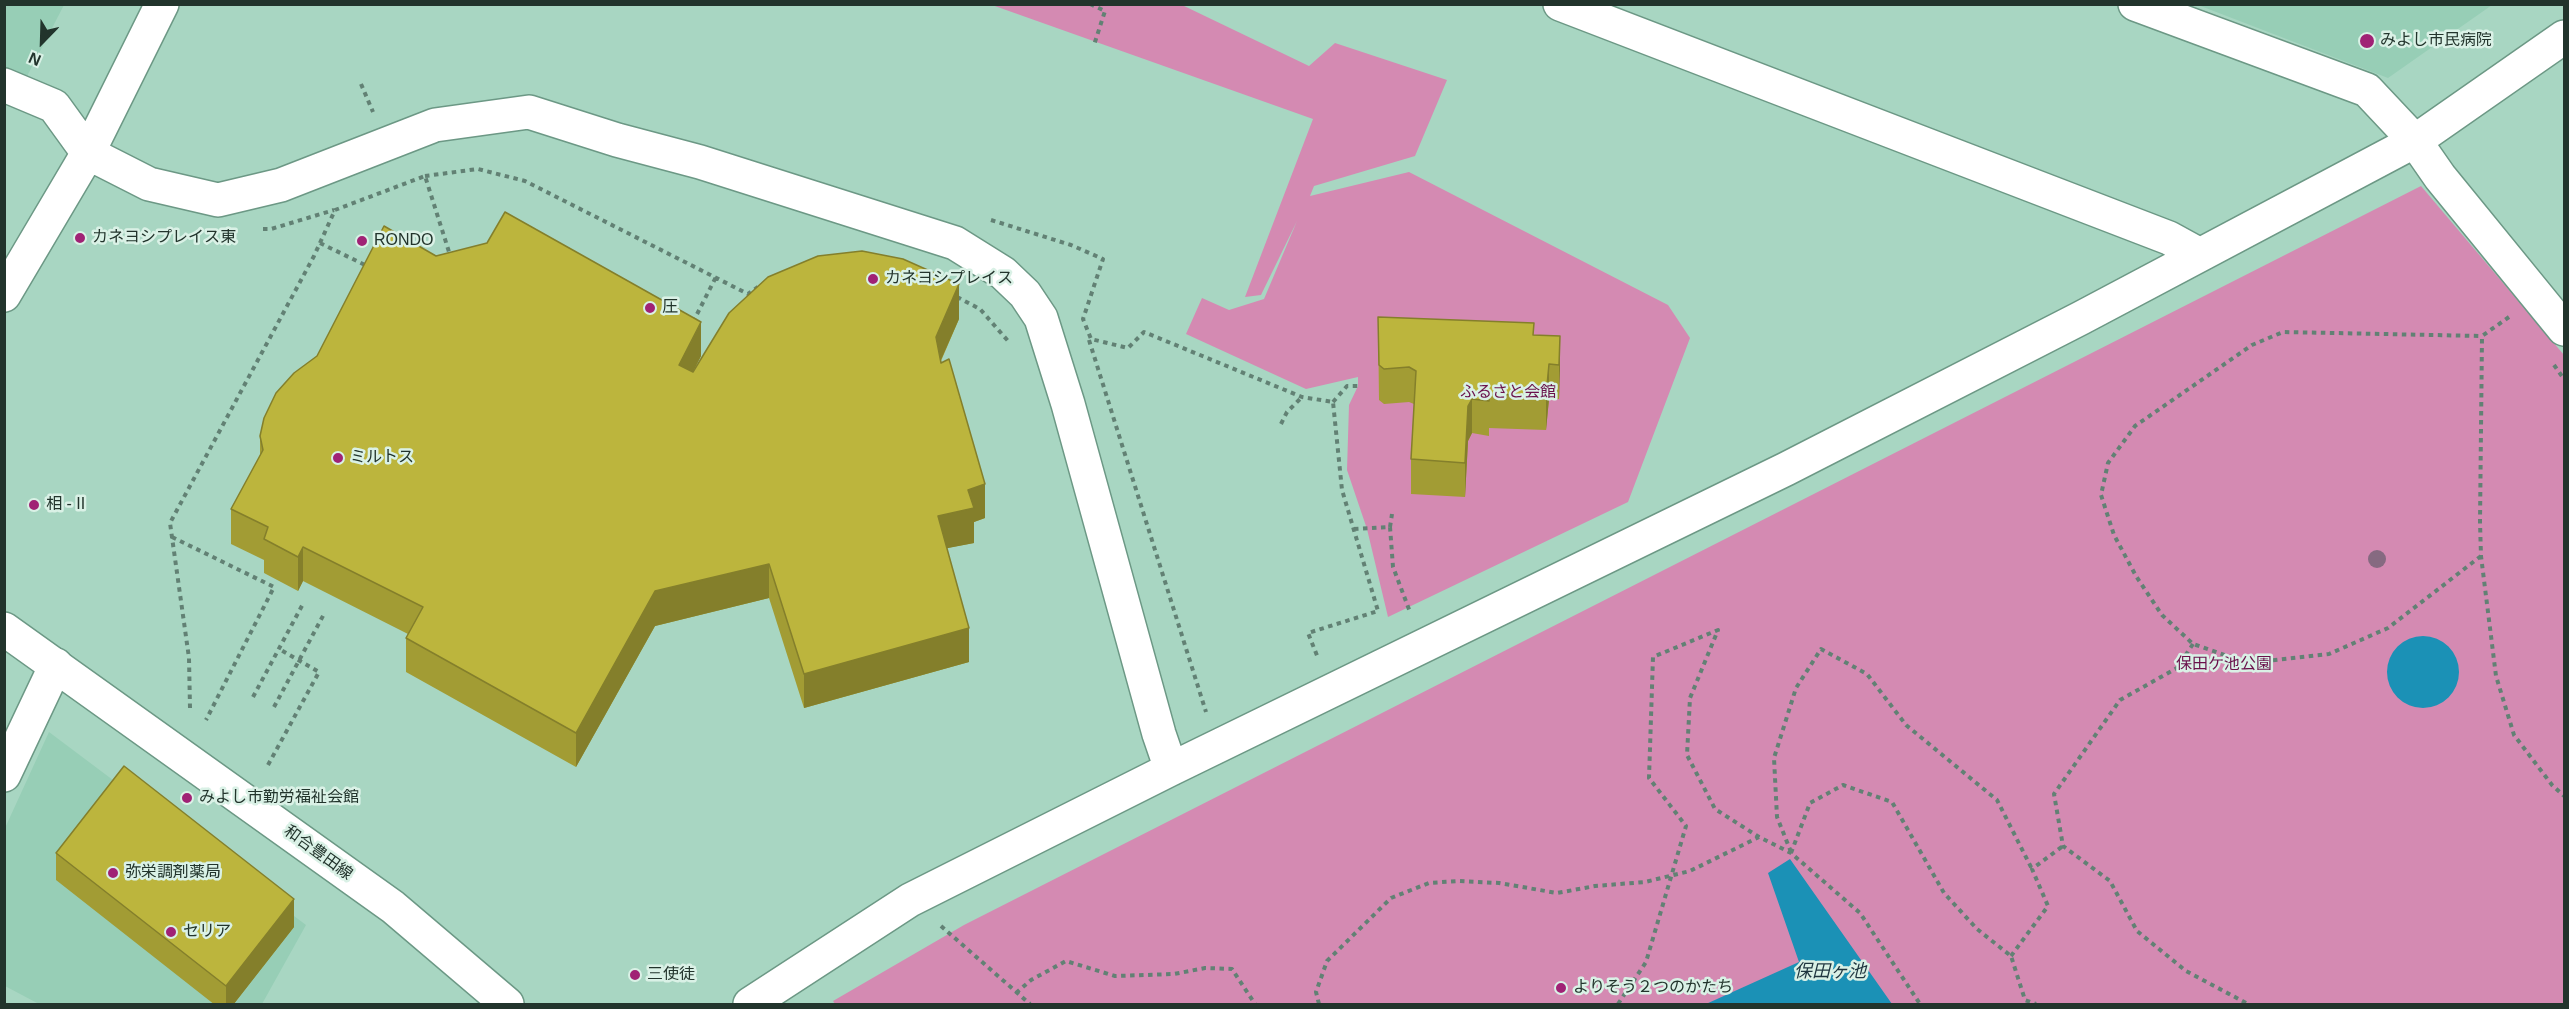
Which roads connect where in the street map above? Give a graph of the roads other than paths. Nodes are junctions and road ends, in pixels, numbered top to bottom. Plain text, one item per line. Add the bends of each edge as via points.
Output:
1 (162, 4) edge
2 (1560, 4) edge
3 (2135, 4) edge
4 (2565, 37) edge
5 (4, 85) edge
6 (2415, 141) junction
7 (88, 153) junction
8 (16, 254) edge
9 (2200, 255) junction
10 (4, 295) edge
11 (2565, 329) edge
12 (4, 629) edge
13 (56, 665) junction
14 (1171, 769) junction
15 (4, 776) edge
16 (507, 1005) edge
17 (750, 1005) edge

1 - 7 street
2 - 9 street via 2169,238
3 - 6 street via 2367,90
4 - 6 street
5 - 7 street via 54,106
6 - 9 street
6 - 11 street
7 - 8 street
7 - 14 street via 149,184 218,200 281,185 435,125 529,112 955,243 1003,273 1025,294 1041,318
8 - 10 street
9 - 14 street via 1786,470
12 - 13 street, 和合豊田線
13 - 15 street
13 - 16 street, 和合豊田線 via 393,907
14 - 17 street via 910,900

